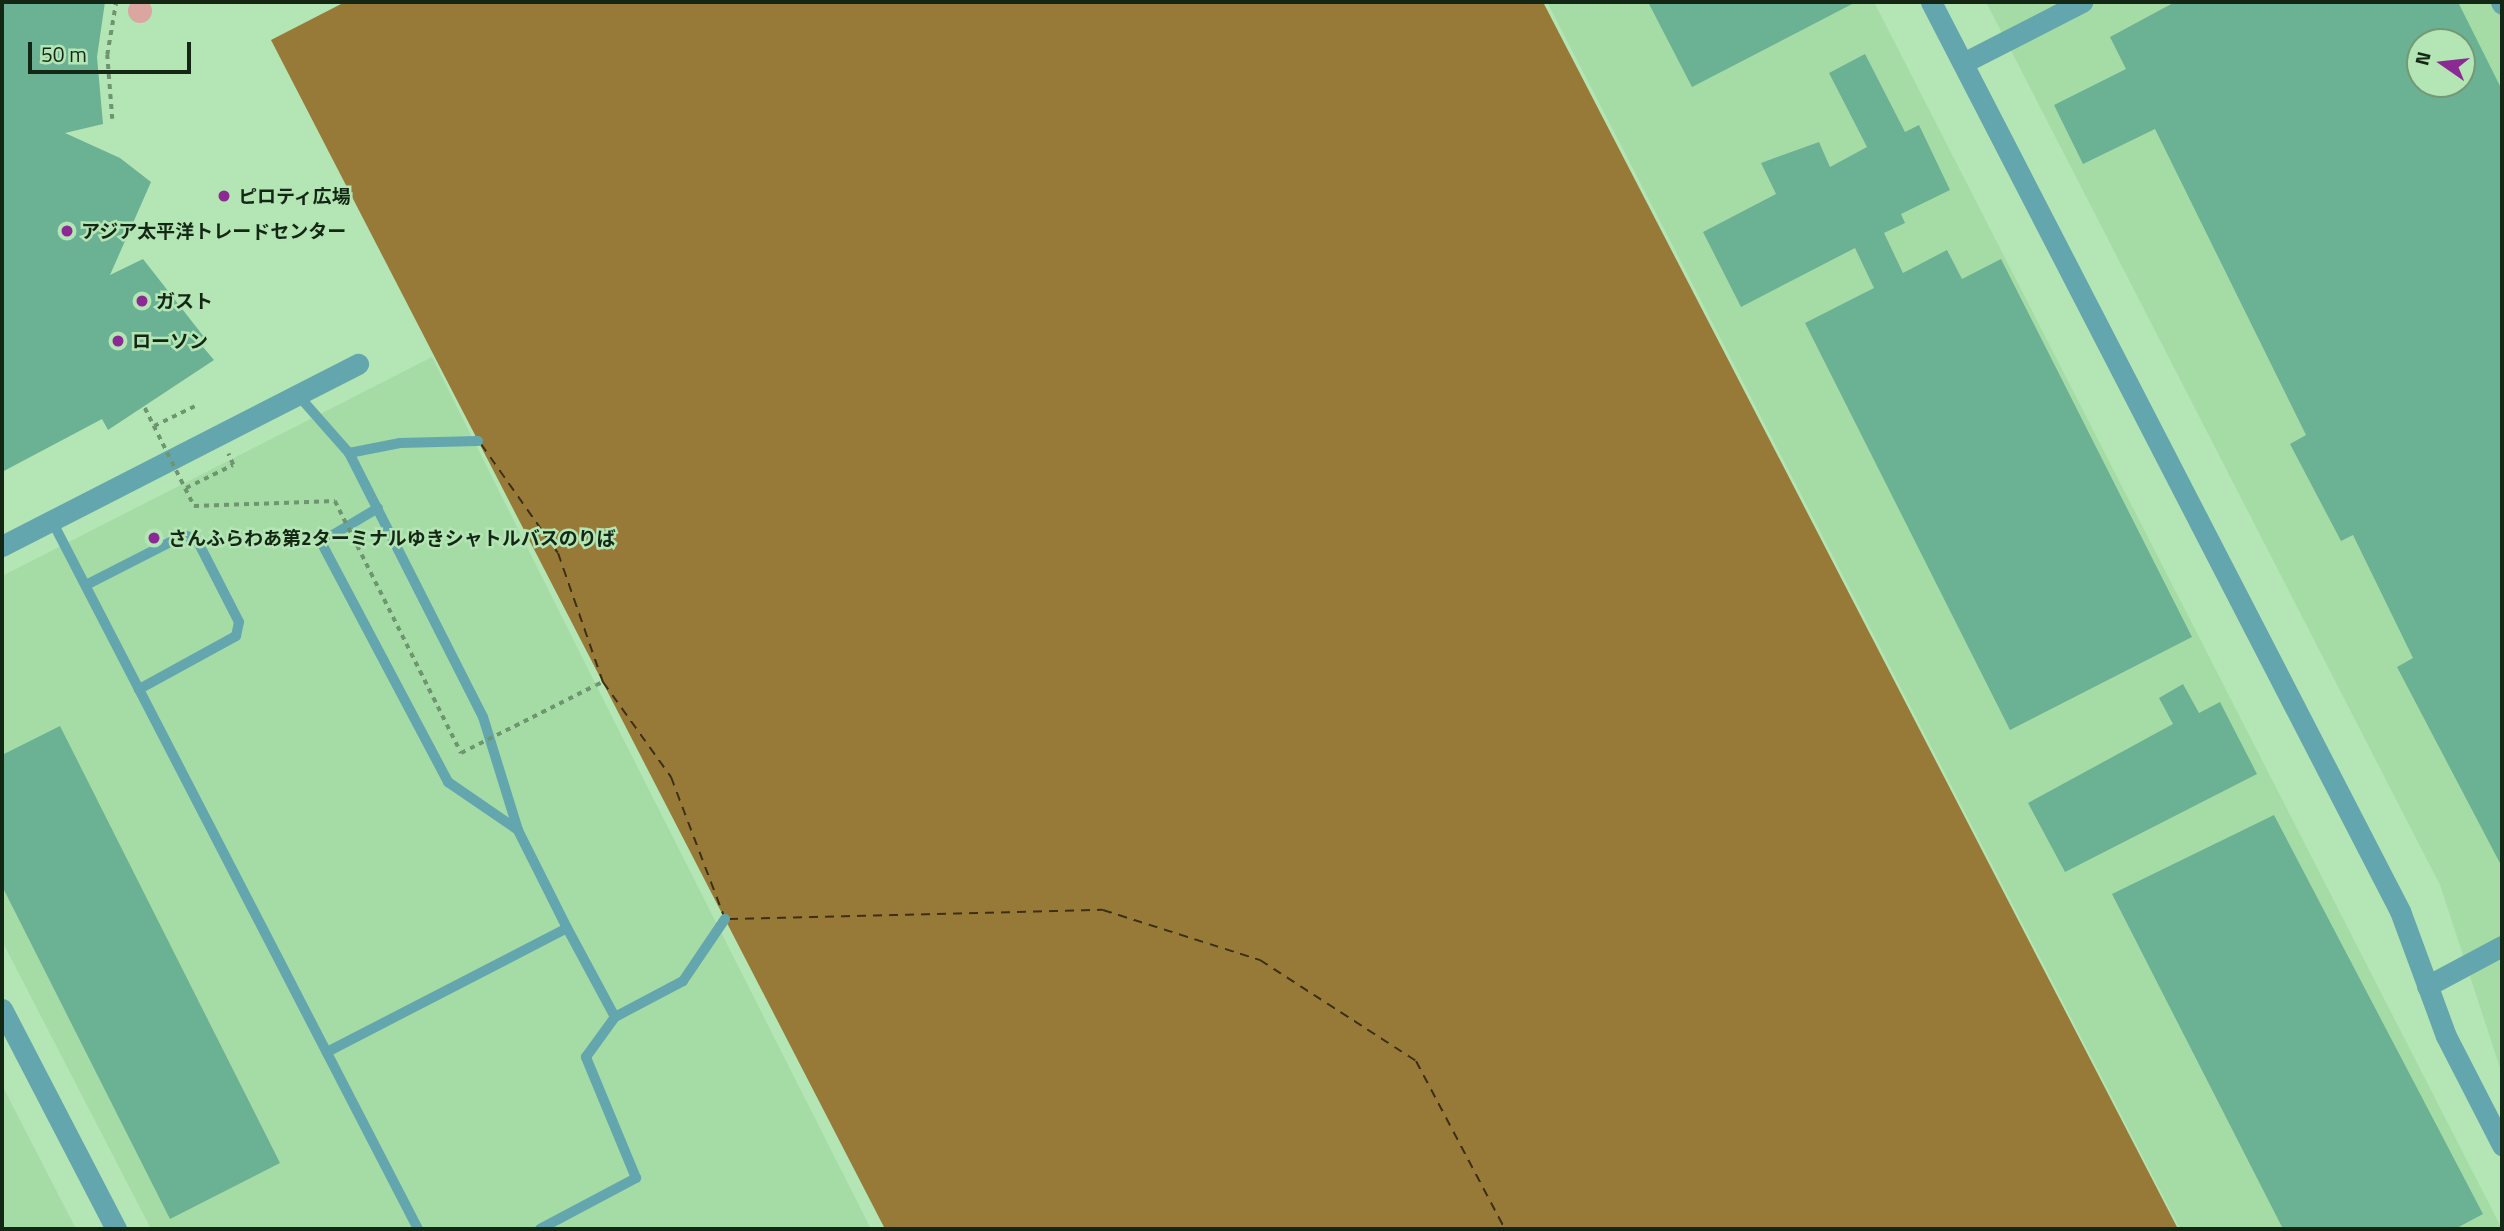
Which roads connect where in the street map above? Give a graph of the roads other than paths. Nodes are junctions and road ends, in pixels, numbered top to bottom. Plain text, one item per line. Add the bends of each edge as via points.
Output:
1 (1931, 2) edge
2 (2082, 2) edge
3 (1963, 63) junction
4 (358, 364) dead end
5 (296, 394) junction
6 (478, 440) dead end
7 (349, 453) junction
8 (378, 508) junction
9 (52, 519) junction
10 (2, 546) edge
11 (86, 585) junction
12 (139, 689) junction
13 (518, 830) junction
14 (725, 919) dead end
15 (567, 928) junction
16 (2502, 946) edge
17 (2427, 986) junction
18 (2, 1009) edge
19 (615, 1017) junction
20 (327, 1052) junction
21 (2502, 1145) edge
22 (116, 1229) edge
23 (418, 1229) edge
24 (540, 1229) edge

1 - 3 street
2 - 3 street
3 - 17 street via 2400,911
4 - 5 street
5 - 7 lane
5 - 9 street
6 - 7 lane via 400,443
7 - 8 lane
8 - 13 lane via 484,717
8 - 13 lane via 321,542 449,782
9 - 10 street
9 - 11 lane
11 - 12 lane
11 - 12 lane via 184,535 197,540 239,622 236,636
12 - 20 lane
13 - 15 lane
14 - 19 lane via 683,981
15 - 19 lane
15 - 20 lane
16 - 17 street
17 - 21 street
18 - 22 street
19 - 24 lane via 586,1057 636,1178
20 - 23 lane

